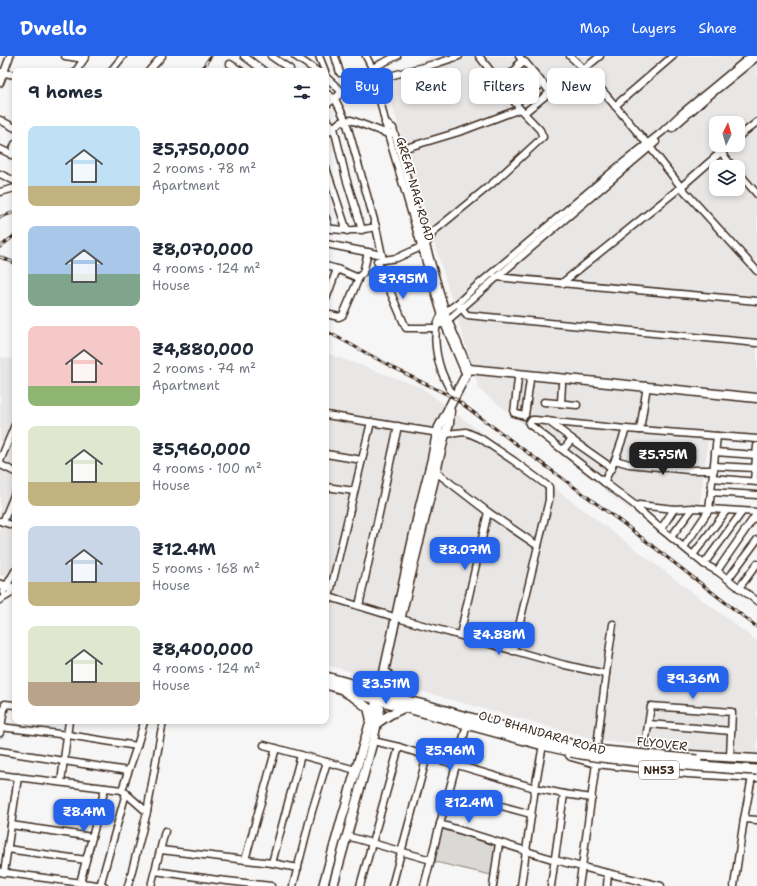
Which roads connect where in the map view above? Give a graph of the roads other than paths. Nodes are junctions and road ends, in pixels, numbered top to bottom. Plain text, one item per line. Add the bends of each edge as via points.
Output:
1 (10, 56) edge
2 (65, 56) edge
3 (123, 56) edge
4 (162, 56) edge
5 (244, 56) edge
6 (271, 56) edge
7 (319, 56) edge
8 (335, 56) edge
9 (366, 56) edge
10 (396, 56) edge
11 (459, 56) edge
12 (479, 56) edge
13 (519, 56) edge
14 (570, 56) edge
15 (600, 56) edge
16 (673, 56) edge
17 (751, 56) edge
18 (85, 57) edge
19 (296, 57) edge
20 (757, 58) edge
21 (230, 64) dead end
22 (78, 68) edge
23 (113, 68) edge
24 (152, 68) edge
25 (236, 68) edge
26 (260, 68) edge
27 (286, 68) edge
28 (290, 68) edge
29 (312, 68) edge
30 (324, 68) edge
31 (372, 68) joint
32 (488, 68) edge
33 (514, 68) edge
34 (516, 68) edge
35 (530, 68) edge
36 (583, 68) edge
37 (585, 68) edge
38 (2, 73) edge
39 (340, 73) dead end
40 (12, 75) edge
41 (393, 75) edge
42 (329, 80) edge
43 (0, 83) edge
44 (605, 94) edge
45 (329, 95) edge
46 (335, 99) junction
47 (329, 103) edge
48 (381, 104) edge
49 (517, 104) edge
50 (522, 104) edge
51 (615, 106) junction
52 (519, 107) junction
53 (0, 120) edge
54 (346, 121) junction
55 (757, 122) edge
56 (329, 123) edge
57 (12, 126) edge
58 (334, 128) junction
59 (745, 131) edge
60 (329, 132) edge
61 (391, 133) junction
62 (648, 146) junction
63 (0, 149) edge
64 (399, 150) junction
65 (721, 152) joint
66 (12, 155) edge
67 (728, 160) edge
68 (2, 176) edge
69 (329, 177) edge
70 (12, 180) edge
71 (745, 180) edge
72 (681, 187) junction
73 (12, 189) edge
74 (0, 192) edge
75 (757, 194) edge
76 (376, 227) junction
77 (329, 228) edge
78 (362, 230) junction
79 (348, 231) junction
80 (329, 245) edge
81 (423, 246) junction
82 (368, 252) junction
83 (383, 257) junction
84 (329, 267) edge
85 (337, 269) junction
86 (757, 271) edge
87 (494, 276) junction
88 (357, 278) junction
89 (562, 283) junction
90 (329, 291) edge
91 (757, 301) edge
92 (460, 306) junction
93 (444, 314) junction
94 (329, 315) edge
95 (446, 321) junction
96 (437, 327) junction
97 (757, 343) edge
98 (467, 372) junction
99 (518, 379) junction
100 (530, 380) junction
101 (562, 384) junction
102 (646, 389) junction
103 (454, 398) junction
104 (757, 398) edge
105 (544, 402) dead end
106 (757, 402) edge
107 (561, 403) junction
108 (577, 405) dead end
109 (329, 415) edge
110 (548, 421) junction
111 (371, 422) junction
112 (398, 426) junction
113 (626, 429) junction
114 (640, 430) junction
115 (441, 433) junction
116 (717, 436) junction
117 (572, 439) junction
118 (757, 439) edge
119 (12, 440) edge
120 (757, 446) edge
121 (563, 450) junction
122 (716, 452) junction
123 (329, 454) edge
124 (756, 455) junction
125 (362, 460) junction
126 (615, 460) junction
127 (1, 466) edge
128 (612, 468) junction
129 (714, 468) junction
130 (755, 468) junction
131 (12, 471) edge
132 (436, 472) junction
133 (713, 478) junction
134 (756, 481) edge
135 (604, 482) junction
136 (329, 487) edge
137 (354, 491) junction
138 (711, 492) junction
139 (757, 495) edge
140 (12, 499) edge
141 (636, 506) junction
142 (694, 508) junction
143 (674, 509) junction
144 (709, 510) junction
145 (726, 511) junction
146 (488, 512) junction
147 (742, 512) junction
148 (757, 513) edge
149 (1, 522) edge
150 (12, 525) edge
151 (660, 529) junction
152 (671, 538) junction
153 (757, 540) edge
154 (538, 546) junction
155 (684, 547) junction
156 (693, 555) junction
157 (704, 564) junction
158 (757, 564) edge
159 (717, 571) junction
160 (12, 578) edge
161 (728, 580) junction
162 (739, 588) junction
163 (6, 592) edge
164 (329, 593) edge
165 (329, 597) edge
166 (757, 601) edge
167 (358, 606) junction
168 (398, 618) junction
169 (614, 624) dead end
170 (460, 635) junction
171 (513, 650) junction
172 (606, 674) junction
173 (386, 675) junction
174 (329, 678) edge
175 (329, 685) edge
176 (358, 686) junction
177 (339, 688) junction
178 (380, 697) junction
179 (404, 703) junction
180 (12, 705) edge
181 (468, 721) junction
182 (374, 722) junction
183 (69, 724) edge
184 (143, 724) edge
185 (162, 724) edge
186 (649, 724) junction
187 (0, 729) edge
188 (731, 731) junction
189 (68, 735) junction
190 (372, 741) junction
191 (264, 745) dead end
192 (543, 745) junction
193 (137, 746) junction
194 (597, 746) junction
195 (399, 747) junction
196 (276, 748) junction
197 (569, 748) junction
198 (644, 751) junction
199 (0, 752) edge
200 (301, 755) junction
201 (427, 756) junction
202 (730, 757) junction
203 (757, 759) edge
204 (64, 762) junction
205 (327, 762) junction
206 (596, 763) junction
207 (456, 764) junction
208 (757, 764) edge
209 (356, 770) junction
210 (128, 771) junction
211 (0, 775) edge
212 (755, 775) edge
213 (18, 777) junction
214 (61, 782) junction
215 (105, 788) junction
216 (534, 788) junction
217 (124, 792) junction
218 (449, 792) junction
219 (564, 794) junction
220 (592, 798) junction
221 (147, 812) junction
222 (531, 814) junction
223 (744, 819) junction
224 (757, 820) edge
225 (440, 824) junction
226 (11, 825) junction
227 (165, 831) dead end
228 (347, 836) junction
229 (92, 837) junction
230 (499, 843) junction
231 (371, 844) junction
232 (7, 849) junction
233 (161, 850) junction
234 (526, 851) junction
235 (401, 852) junction
236 (86, 860) junction
237 (245, 860) junction
238 (431, 860) junction
239 (555, 860) junction
240 (272, 863) junction
241 (582, 867) junction
242 (298, 868) junction
243 (155, 871) junction
244 (2, 872) edge
245 (608, 873) junction
246 (80, 883) junction
247 (640, 883) edge
248 (100, 886) edge
249 (104, 886) edge
250 (128, 886) edge
251 (152, 886) edge
252 (271, 886) edge
253 (293, 886) edge
254 (323, 886) edge
255 (333, 886) edge
256 (360, 886) edge
257 (392, 886) edge
258 (424, 886) edge
259 (493, 886) edge
260 (521, 886) edge
261 (551, 886) edge
262 (579, 886) edge
263 (607, 886) edge
264 (662, 886) edge
265 (734, 886) edge

1 - 38 street
2 - 18 street
3 - 23 street
4 - 24 street
5 - 26 street
6 - 27 street
7 - 30 street
8 - 39 street
9 - 31 street
10 - 31 street
11 - 41 street
12 - 32 street
13 - 33 street via 522,60
14 - 36 street
15 - 37 street
16 - 51 street
17 - 62 street
18 - 22 street
19 - 28 street
19 - 29 street
20 - 62 street
21 - 25 street
34 - 35 street via 524,62
38 - 40 street
38 - 43 street
42 - 46 street via 341,91
44 - 51 street
45 - 46 street
46 - 47 street
46 - 54 street
48 - 61 street, GREAT NAG ROAD via 385,123
49 - 52 street
50 - 52 street
51 - 62 street
52 - 52 street via 542,83 549,91 549,93
52 - 64 street via 462,131
52 - 81 street via 540,130 543,137 494,182 434,231
53 - 57 street
54 - 58 street via 340,122
54 - 61 street via 351,120
54 - 76 street
55 - 59 street
56 - 58 street
58 - 60 street
58 - 78 street
61 - 64 street
61 - 81 street, GREAT NAG ROAD
62 - 72 street
62 - 87 street
63 - 66 street
64 - 81 street
65 - 67 street
65 - 72 street
68 - 70 street
69 - 79 street
71 - 75 street
72 - 86 street
72 - 89 street
73 - 74 street
76 - 78 street
76 - 83 street
77 - 79 street
78 - 79 street
80 - 82 street
81 - 83 street via 396,258
81 - 93 street, GREAT NAG ROAD
82 - 83 street
82 - 88 street via 363,273
83 - 96 street via 377,261 406,328
84 - 85 street
85 - 88 street
85 - 90 street
87 - 89 street
87 - 92 street
88 - 94 street via 343,315 339,317
89 - 91 street
92 - 93 street
92 - 95 street
92 - 97 street via 467,316
93 - 95 street, GREAT NAG ROAD
93 - 96 street
95 - 96 street
95 - 98 street, GREAT NAG ROAD
96 - 103 street via 435,341 439,364
98 - 99 main road
98 - 102 main road via 534,376
98 - 103 main road
99 - 100 main road
99 - 100 street via 514,413 524,416
100 - 101 main road
101 - 102 main road
101 - 107 street
102 - 104 main road
102 - 106 main road
102 - 114 street
103 - 115 main road via 450,407 449,424
105 - 107 street
107 - 108 street
109 - 111 street
110 - 113 street
110 - 117 street
110 - 121 street via 532,420 528,424
111 - 112 street
111 - 125 street
112 - 115 street
112 - 167 street
113 - 114 street
113 - 126 street
114 - 116 street
115 - 132 main road
115 - 154 street via 466,432 480,438 549,487 549,500
115 - 168 main road via 420,506
116 - 118 street
116 - 122 street
117 - 121 street
117 - 128 street
119 - 127 street via 0,461
120 - 124 street
121 - 135 street
122 - 124 street
122 - 129 street
123 - 125 street
124 - 130 street
125 - 137 street
126 - 128 street
126 - 129 street via 629,464 689,470
127 - 131 street
128 - 135 street
129 - 130 street
129 - 133 street
130 - 134 street
132 - 146 street
132 - 168 main road
133 - 134 street
133 - 138 street
135 - 141 street
136 - 137 street
137 - 164 street
138 - 139 street
138 - 144 street
140 - 149 street
141 - 143 street
141 - 151 street
142 - 143 street
142 - 144 street
142 - 152 street
143 - 151 street
144 - 145 street
144 - 155 street
145 - 147 street
145 - 156 street
146 - 154 street
146 - 170 street
147 - 148 street
147 - 157 street
148 - 159 street
149 - 150 street
151 - 152 street
152 - 155 street
153 - 161 street
154 - 171 street
155 - 156 street
156 - 157 street
157 - 159 street
158 - 162 street
159 - 161 street
160 - 163 street
161 - 162 street
162 - 166 street
165 - 167 street
167 - 168 street
168 - 170 street
168 - 173 main road
169 - 172 street
170 - 171 street
171 - 172 street
172 - 194 street
173 - 176 main road via 374,683
173 - 178 main road
173 - 179 main road
174 - 176 highway, NH53
175 - 177 highway, OLD BHANDARA ROAD / NH53
176 - 178 highway, NH53
177 - 178 highway, OLD BHANDARA ROAD / NH53
177 - 182 main road via 368,708
178 - 179 highway, OLD BHANDARA ROAD / NH53
178 - 182 main road
179 - 181 highway, OLD BHANDARA ROAD / NH53
179 - 182 main road via 391,714
180 - 187 street via 5,704
181 - 192 highway, OLD BHANDARA ROAD / NH53
181 - 197 highway, NH53
181 - 207 street
182 - 190 main road
182 - 209 main road
183 - 189 street
184 - 193 street
185 - 221 street
186 - 188 street
186 - 188 street via 651,706 732,712
186 - 198 street
187 - 189 street
188 - 202 street
189 - 193 street
189 - 204 street
190 - 195 street
190 - 228 main road
191 - 196 street
192 - 197 highway, OLD BHANDARA ROAD / NH53
192 - 216 street
193 - 210 street
194 - 197 main road, NH53 via 573,741
194 - 198 main road, NH53
194 - 206 street
195 - 201 street
195 - 231 street
196 - 200 street
196 - 237 street
197 - 206 main road, OLD BHANDARA ROAD / NH53 via 571,756
197 - 208 highway, FLYOVER / NH53, bridge
197 - 212 highway, FLYOVER, bridge via 593,756
198 - 202 main road, NH53
199 - 204 street
200 - 205 street
200 - 240 street
201 - 207 street
201 - 235 street
202 - 203 main road, NH53
204 - 210 street
204 - 214 street
205 - 209 street
205 - 242 street
206 - 212 main road, OLD BHANDARA ROAD / NH53 via 688,773
206 - 220 street
207 - 216 street
207 - 218 street
209 - 254 main road
210 - 217 street
211 - 213 street
212 - 223 street
213 - 214 street
213 - 226 street
214 - 215 street
215 - 217 street
215 - 229 street
216 - 219 street
216 - 222 street
217 - 221 street
217 - 248 street
218 - 222 street
218 - 225 street
219 - 220 street
219 - 239 street
220 - 241 street
221 - 250 street
222 - 234 street
223 - 224 street
223 - 265 street
225 - 230 street
225 - 238 street
226 - 229 street
226 - 232 street
227 - 233 street
228 - 231 street
228 - 255 main road
229 - 236 street
230 - 234 street
230 - 259 street
231 - 235 street
231 - 256 street
232 - 236 street
232 - 244 street
233 - 237 street
233 - 243 street
234 - 239 street
234 - 260 street
235 - 238 street
235 - 257 street
236 - 246 street
237 - 240 street
238 - 258 street
239 - 241 street
239 - 261 street
240 - 242 street
241 - 245 street
241 - 262 street
242 - 253 street
243 - 251 street
243 - 252 street
244 - 246 street
245 - 247 street
245 - 263 street
246 - 248 street
247 - 264 street
248 - 249 street

